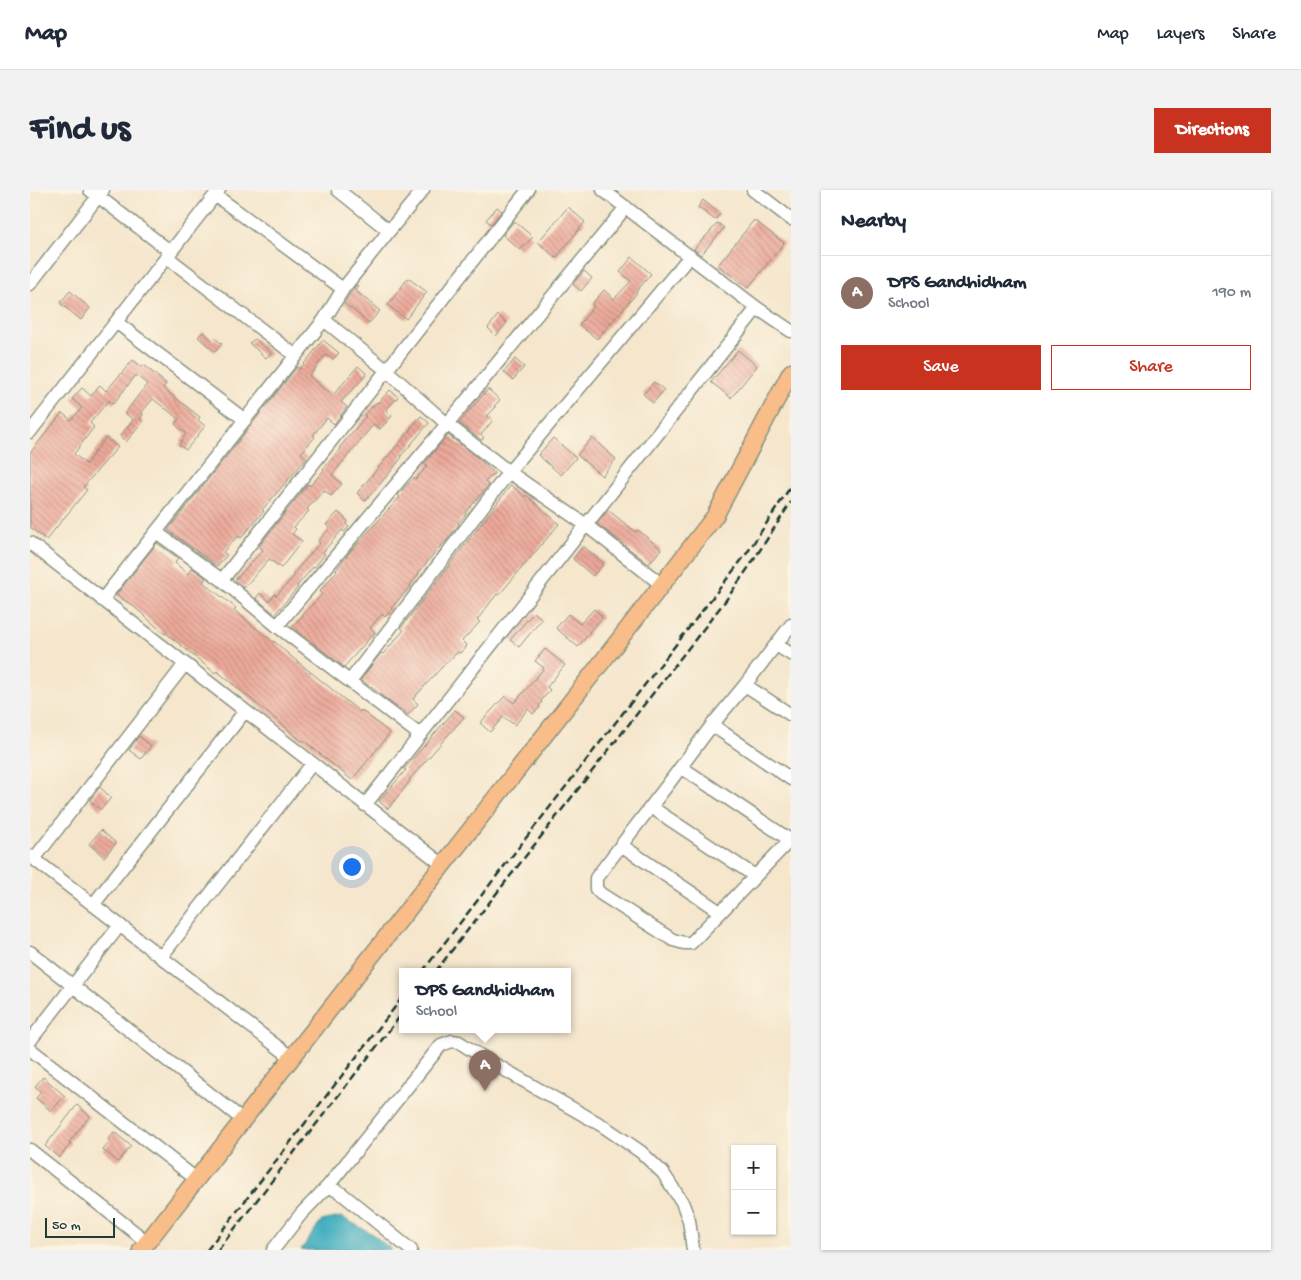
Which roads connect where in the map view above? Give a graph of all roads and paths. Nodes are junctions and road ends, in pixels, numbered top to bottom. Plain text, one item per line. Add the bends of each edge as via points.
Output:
1 (338, 190) edge
2 (423, 190) edge
3 (528, 190) edge
4 (603, 190) edge
5 (753, 190) edge
6 (97, 192) edge
7 (217, 192) edge
8 (626, 207) junction
9 (791, 219) edge
10 (389, 231) junction
11 (169, 254) junction
12 (690, 256) junction
13 (30, 284) edge
14 (343, 289) junction
15 (757, 308) junction
16 (324, 320) junction
17 (116, 322) junction
18 (791, 331) edge
19 (296, 356) junction
20 (386, 370) junction
21 (791, 372) edge
22 (245, 420) junction
23 (448, 424) junction
24 (30, 432) edge
25 (509, 472) junction
26 (586, 525) junction
27 (156, 532) junction
28 (30, 543) edge
29 (222, 580) junction
30 (662, 585) junction
31 (102, 600) junction
32 (791, 625) edge
33 (277, 626) junction
34 (776, 645) junction
35 (791, 654) edge
36 (185, 664) junction
37 (350, 681) junction
38 (745, 685) junction
39 (245, 711) junction
40 (791, 715) edge
41 (712, 725) junction
42 (420, 736) junction
43 (312, 764) junction
44 (681, 767) junction
45 (791, 779) edge
46 (365, 805) junction
47 (651, 807) junction
48 (791, 840) edge
49 (621, 845) junction
50 (32, 857) edge
51 (443, 865) junction
52 (755, 876) junction
53 (93, 905) junction
54 (720, 912) junction
55 (120, 926) junction
56 (30, 952) edge
57 (161, 957) junction
58 (73, 986) junction
59 (30, 1041) edge
60 (30, 1049) edge
61 (292, 1058) junction
62 (242, 1120) junction
63 (30, 1150) edge
64 (196, 1179) junction
65 (328, 1186) junction
66 (144, 1246) edge
67 (273, 1250) edge
68 (412, 1250) edge
69 (693, 1250) edge

1 - 10 street
2 - 10 street
3 - 20 street
4 - 8 street
5 - 9 street
6 - 11 street
6 - 13 street
7 - 11 street
7 - 14 street
8 - 12 street
8 - 23 street
10 - 14 street
11 - 17 street
11 - 19 street
12 - 15 street
12 - 25 street
14 - 16 street
15 - 18 street
15 - 26 street
16 - 19 street
16 - 20 street
17 - 22 street
17 - 24 street
19 - 22 street
20 - 23 street
20 - 29 street
21 - 30 main road via 715,516
22 - 27 street
23 - 25 street
23 - 33 street
25 - 26 street
25 - 37 street
26 - 30 street
26 - 42 street
27 - 29 street
27 - 31 street
28 - 31 street
29 - 33 street
30 - 51 main road
31 - 36 street
32 - 34 street
33 - 37 street
34 - 35 street
34 - 38 street
36 - 39 street
36 - 50 street
37 - 42 street
38 - 40 street
38 - 41 street
39 - 43 street
39 - 53 street
41 - 44 street
41 - 45 street
42 - 46 street
43 - 46 street
43 - 57 street
44 - 47 street
44 - 48 street
46 - 51 street
47 - 49 street
47 - 52 street
48 - 52 street
49 - 54 street
49 - 54 street via 596,878 596,889 601,894 673,940 684,943 691,942
50 - 53 street
51 - 61 main road
52 - 54 street
53 - 55 street
55 - 57 street
55 - 58 street
56 - 58 street
57 - 61 street
58 - 59 street
58 - 62 street
60 - 64 street
61 - 62 main road
62 - 64 main road
63 - 66 street
64 - 66 main road
65 - 67 street
65 - 68 street
65 - 69 street via 441,1045 459,1042 604,1126 640,1152 663,1173 682,1202 690,1220

